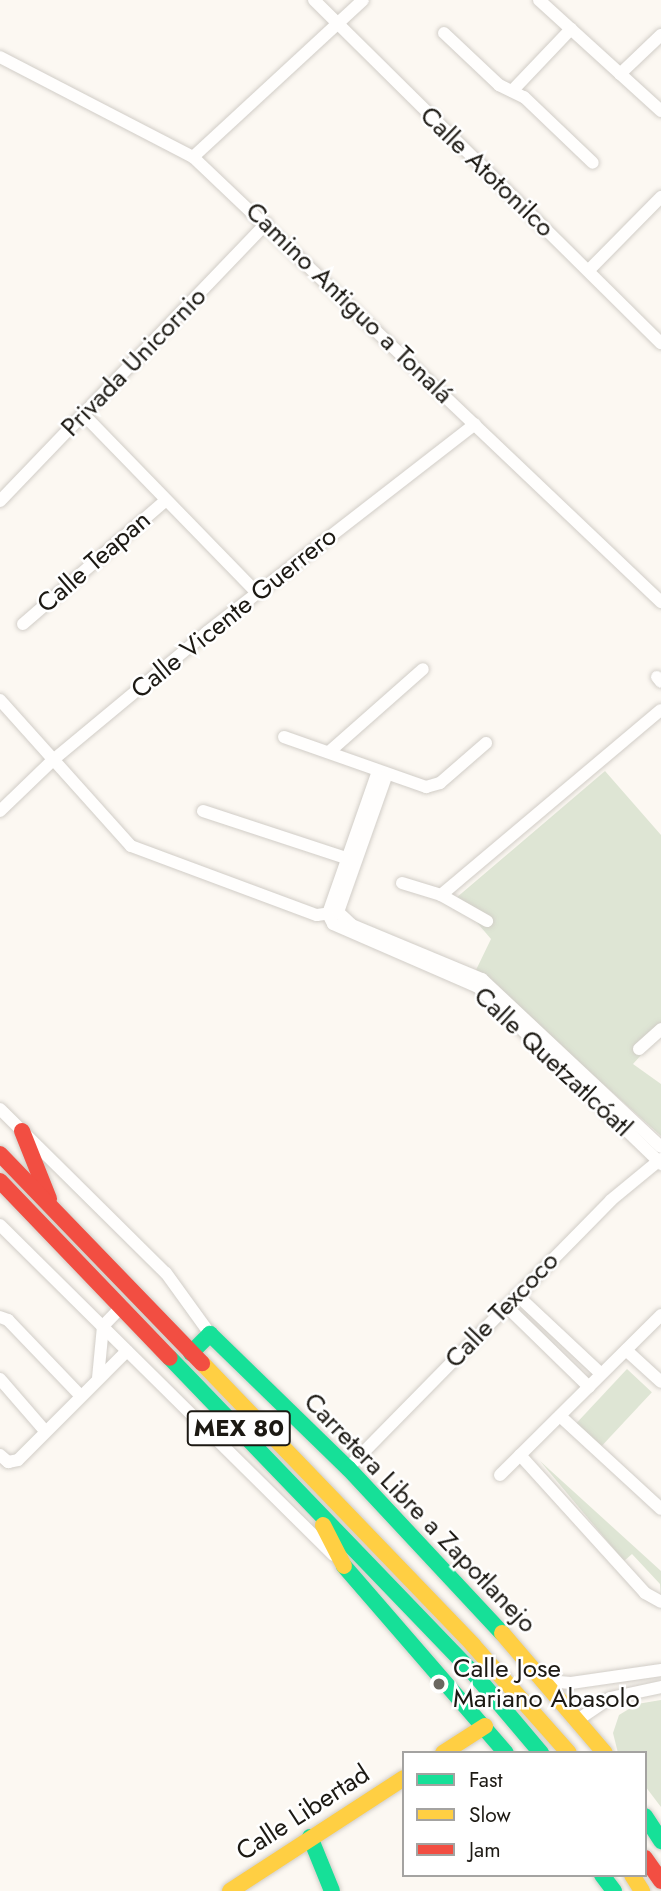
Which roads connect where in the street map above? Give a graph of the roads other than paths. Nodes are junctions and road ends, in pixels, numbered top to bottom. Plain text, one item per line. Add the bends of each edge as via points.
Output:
1 (314, 0) edge
2 (363, 0) edge
3 (539, 0) edge
4 (336, 25) junction
5 (571, 29) junction
6 (444, 33) dead end
7 (661, 35) edge
8 (0, 57) edge
9 (620, 74) junction
10 (512, 91) junction
11 (661, 111) edge
12 (193, 157) junction
13 (593, 163) dead end
14 (661, 197) edge
15 (267, 223) junction
16 (589, 270) junction
17 (661, 343) edge
18 (84, 415) junction
19 (475, 425) junction
20 (166, 499) junction
21 (0, 501) edge
22 (256, 592) junction
23 (661, 602) edge
24 (23, 624) dead end
25 (423, 669) dead end
26 (0, 700) edge
27 (661, 710) edge
28 (284, 737) dead end
29 (486, 743) dead end
30 (329, 752) junction
31 (53, 760) junction
32 (382, 772) junction
33 (0, 811) edge
34 (203, 811) dead end
35 (350, 859) junction
36 (402, 883) dead end
37 (441, 895) junction
38 (333, 913) junction
39 (487, 921) dead end
40 (661, 1029) edge
41 (639, 1049) dead end
42 (0, 1109) edge
43 (22, 1130) junction
44 (661, 1147) edge
45 (0, 1154) edge
46 (660, 1162) edge
47 (0, 1181) edge
48 (53, 1209) junction
49 (0, 1225) edge
50 (517, 1295) junction
51 (122, 1306) junction
52 (506, 1306) junction
53 (661, 1315) edge
54 (0, 1317) edge
55 (103, 1326) junction
56 (210, 1334) junction
57 (626, 1350) junction
58 (127, 1351) junction
59 (191, 1353) junction
60 (601, 1374) junction
61 (98, 1378) junction
62 (0, 1379) edge
63 (661, 1382) edge
64 (589, 1387) junction
65 (81, 1395) junction
66 (560, 1416) junction
67 (45, 1431) junction
68 (0, 1455) edge
69 (520, 1455) junction
70 (348, 1468) junction
71 (500, 1475) dead end
72 (313, 1505) junction
73 (661, 1509) edge
74 (344, 1566) junction
75 (661, 1602) edge
76 (661, 1670) edge
77 (547, 1681) junction
78 (661, 1687) edge
79 (579, 1719) junction
80 (485, 1726) junction
81 (446, 1751) edge
82 (504, 1751) edge
83 (539, 1751) edge
84 (567, 1751) edge
85 (603, 1751) edge
86 (402, 1779) edge
87 (647, 1819) edge
88 (310, 1838) junction
89 (661, 1843) edge
90 (647, 1855) edge
91 (647, 1860) edge
92 (661, 1881) edge
93 (230, 1891) edge
94 (332, 1891) edge

1 - 4 street, Calle Atotonilco
2 - 4 street
3 - 5 street
4 - 12 street
4 - 16 street, Calle Atotonilco
5 - 9 street
5 - 10 street
6 - 10 street via 499,85
7 - 9 street
8 - 12 street, Camino Antiguo a Tonalá
9 - 11 street
10 - 13 street
12 - 15 street, Camino Antiguo a Tonalá
14 - 16 street
15 - 18 street, Privada Unicornio
15 - 19 street, Camino Antiguo a Tonalá
16 - 17 street, Calle Atotonilco
18 - 20 street
18 - 21 street, Privada Unicornio
19 - 22 street, Calle Vicente Guerrero
19 - 23 street, Camino Antiguo a Tonalá
20 - 22 street
20 - 24 street, Calle Teapan
22 - 31 street, Calle Vicente Guerrero
25 - 30 street
26 - 31 street, Calle Quetzatlcóatl
27 - 37 street
28 - 30 street
29 - 32 street via 433,786
30 - 32 street
31 - 33 street, Calle Vicente Guerrero
31 - 38 street, Calle Quetzatlcóatl via 118,834 139,851 317,915
32 - 35 street
34 - 35 street
35 - 38 street
36 - 37 street
37 - 39 street
38 - 44 street, Calle Quetzatlcóatl via 482,979
38 - 46 street, Calle Quetzatlcóatl via 346,933 478,988
40 - 41 street
42 - 43 street
43 - 48 main road
43 - 56 street via 166,1273
45 - 48 main road, Carretera Libre a Zapotlanejo / MEX 80
46 - 50 street, Calle Texcoco via 611,1200
47 - 51 main road, MEX 80
48 - 59 main road, Carretera Libre a Zapotlanejo / MEX 80
49 - 55 street
50 - 52 street, Calle Texcoco
50 - 60 street
51 - 55 street
51 - 72 main road, MEX 80
52 - 64 street
52 - 70 street, Calle Texcoco
53 - 57 street
54 - 65 street
55 - 58 street
55 - 61 street
56 - 59 main road
56 - 70 main road, Carretera Libre a Zapotlanejo
57 - 60 street
57 - 63 street
58 - 61 street
58 - 74 street
59 - 84 main road, Carretera Libre a Zapotlanejo / MEX 80 via 473,1645
60 - 64 street
61 - 65 street
62 - 67 street
64 - 66 street
65 - 67 street
66 - 69 street
66 - 73 street
67 - 68 street via 14,1462
69 - 71 street
69 - 75 street via 645,1593
70 - 77 main road, Carretera Libre a Zapotlanejo
72 - 74 main road
72 - 83 main road, MEX 80 via 476,1676
74 - 80 main road
76 - 77 street via 571,1683
77 - 79 main road, Carretera Libre a Zapotlanejo
78 - 79 street via 610,1698
79 - 85 main road, Carretera Libre a Zapotlanejo
80 - 81 main road
80 - 82 main road
86 - 88 main road, Calle Libertad
87 - 89 main road
88 - 93 main road, Calle Libertad
88 - 94 main road
89 - 90 main road
91 - 92 main road

